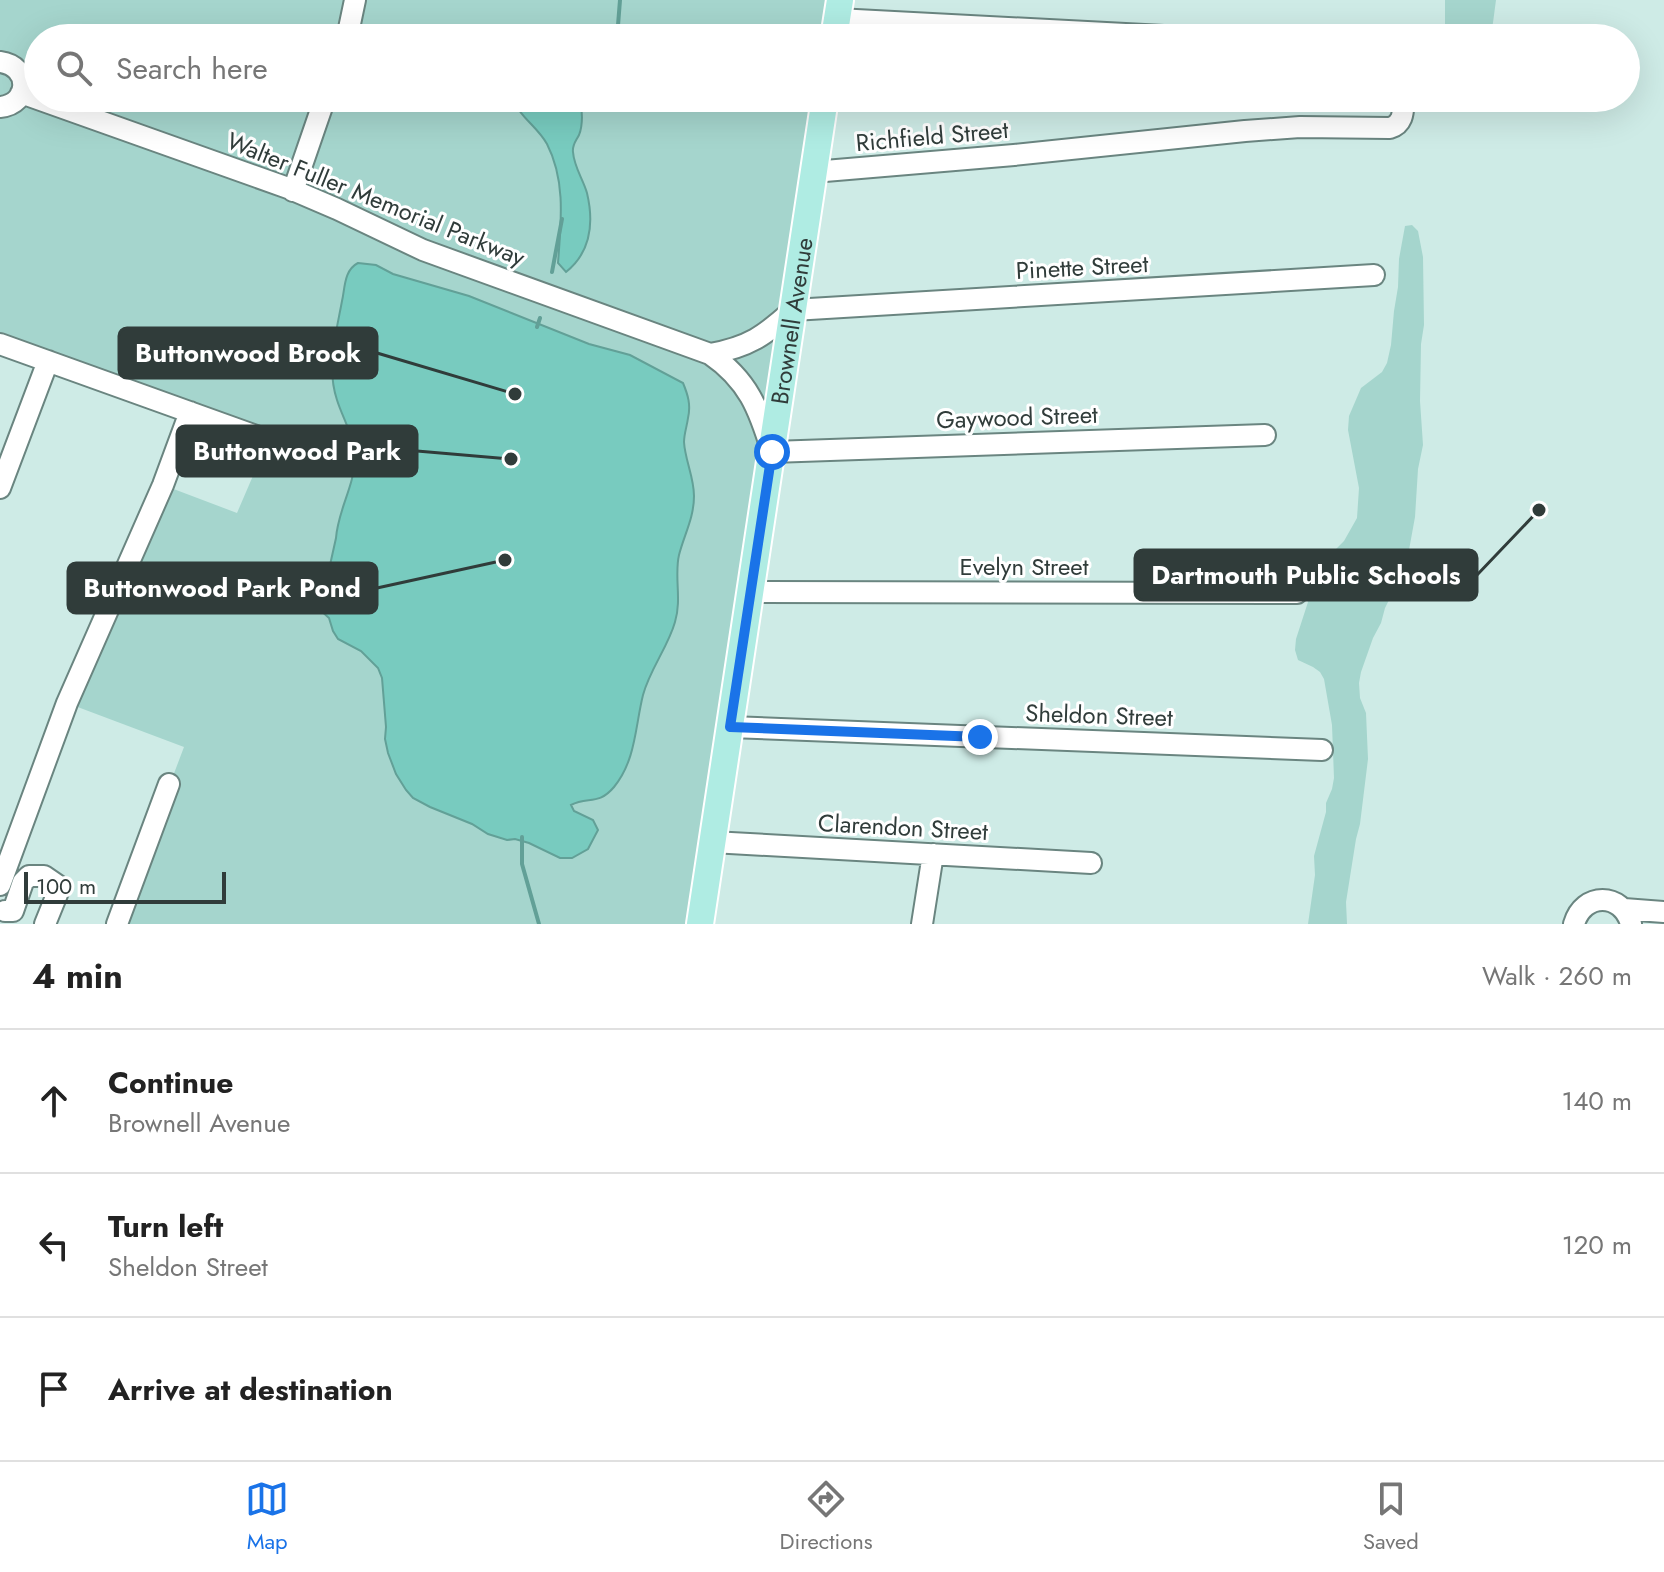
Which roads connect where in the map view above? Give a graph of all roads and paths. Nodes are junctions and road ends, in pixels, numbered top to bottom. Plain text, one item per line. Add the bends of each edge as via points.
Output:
1 (355, 0) edge
2 (837, 19) edge
3 (350, 24) edge
4 (933, 24) edge
5 (0, 62) edge
6 (21, 93) junction
7 (24, 94) edge
8 (0, 107) edge
9 (74, 112) edge
10 (320, 112) edge
11 (823, 112) edge
12 (1402, 112) edge
13 (813, 172) junction
14 (293, 191) junction
15 (1374, 275) dead end
16 (793, 310) junction
17 (0, 344) edge
18 (710, 354) junction
19 (48, 361) junction
20 (190, 412) junction
21 (1265, 435) dead end
22 (259, 437) dead end
23 (772, 452) junction
24 (0, 488) edge
25 (751, 592) junction
26 (1297, 593) dead end
27 (730, 727) junction
28 (1322, 750) dead end
29 (169, 784) dead end
30 (712, 842) junction
31 (933, 854) junction
32 (1091, 863) dead end
33 (7, 864) junction
34 (0, 885) edge
35 (1664, 912) edge
36 (1628, 917) edge
37 (4, 919) edge
38 (45, 924) edge
39 (117, 924) edge
40 (700, 924) edge
41 (922, 924) edge
42 (1574, 924) edge

1 - 3 street
2 - 4 street
5 - 6 street via 21,74
6 - 7 street, Walter Fuller Memorial Parkway
6 - 8 street via 14,103
9 - 14 street, Walter Fuller Memorial Parkway
10 - 14 street
11 - 13 main road, Brownell Avenue
12 - 13 street, Richfield Street via 1401,121 1390,128 1287,128
13 - 16 main road, Brownell Avenue
14 - 18 street, Walter Fuller Memorial Parkway via 423,250
15 - 16 street, Pinette Street
16 - 18 street via 752,342
16 - 23 main road, Brownell Avenue
17 - 19 street
18 - 23 street, Walter Fuller Memorial Parkway via 746,389
19 - 20 street
19 - 24 street
20 - 22 street
20 - 33 street via 67,703
21 - 23 street, Gaywood Street
23 - 25 main road, Brownell Avenue
25 - 26 street, Evelyn Street
25 - 27 main road, Brownell Avenue
27 - 28 street, Sheldon Street
27 - 30 main road, Brownell Avenue
29 - 39 street
30 - 31 street, Clarendon Street
30 - 40 main road, Brownell Avenue
31 - 32 street, Clarendon Street
31 - 41 street
33 - 34 street
33 - 37 street via 21,870
35 - 36 street
36 - 42 street via 1616,903 1597,901 1580,910
37 - 38 street via 13,911 23,882 29,876 44,876 60,887

